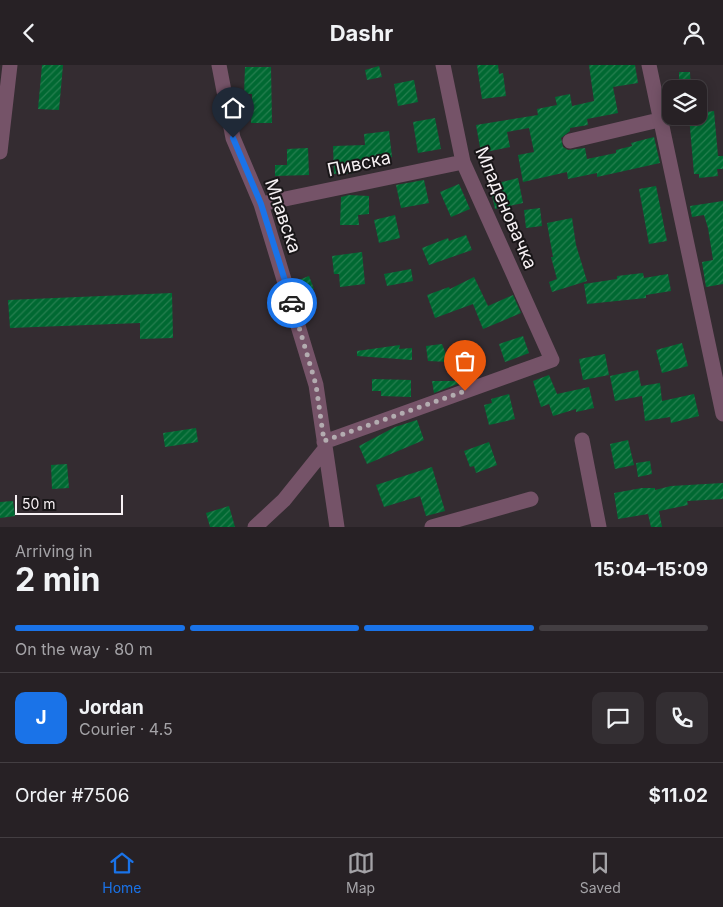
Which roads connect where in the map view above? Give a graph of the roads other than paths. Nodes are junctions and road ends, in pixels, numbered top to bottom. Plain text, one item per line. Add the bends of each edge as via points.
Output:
1 (10, 65) edge
2 (219, 65) edge
3 (443, 65) edge
4 (649, 65) edge
5 (659, 119) junction
6 (570, 141) dead end
7 (0, 152) edge
8 (463, 162) junction
9 (261, 204) junction
10 (723, 414) edge
11 (582, 440) dead end
12 (324, 445) junction
13 (530, 499) dead end
14 (255, 527) edge
15 (337, 527) edge
16 (432, 527) edge
17 (600, 527) edge

1 - 7 street
2 - 9 street, Млавска via 233,138
3 - 8 street, Младеновачка
4 - 5 street
5 - 6 street
5 - 10 street
8 - 9 street, Пивска
8 - 12 street, Младеновачка via 552,360
9 - 12 street, Млавска via 316,385
11 - 17 street
12 - 14 street via 284,500
12 - 15 street, Млавска
13 - 16 street

